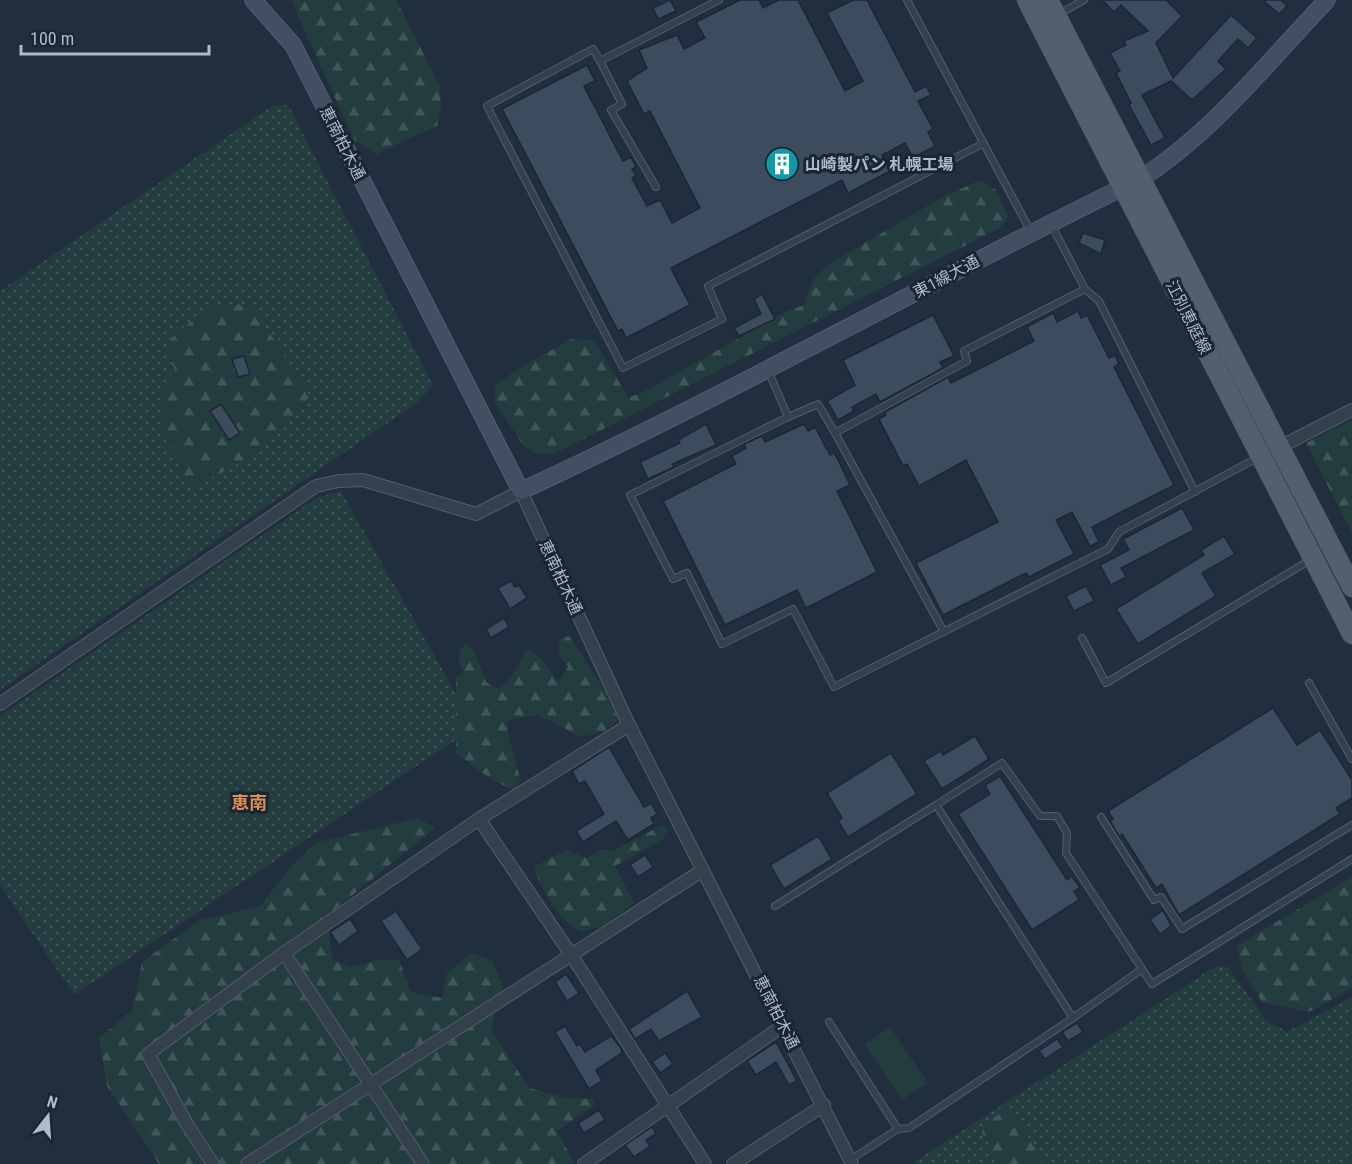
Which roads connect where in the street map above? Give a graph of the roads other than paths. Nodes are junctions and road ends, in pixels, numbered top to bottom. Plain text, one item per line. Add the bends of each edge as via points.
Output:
1 (254, 0) edge
2 (720, 0) edge
3 (907, 0) edge
4 (1027, 0) edge
5 (1084, 0) edge
6 (1327, 0) edge
7 (1052, 8) edge
8 (600, 61) junction
9 (984, 143) junction
10 (1132, 183) junction
11 (656, 187) dead end
12 (1050, 224) junction
13 (1031, 232) junction
14 (1085, 289) junction
15 (767, 370) junction
16 (1352, 410) edge
17 (788, 417) junction
18 (835, 433) junction
19 (1279, 447) junction
20 (1260, 457) junction
21 (521, 491) junction
22 (1195, 492) junction
23 (1313, 558) junction
24 (1352, 587) edge
25 (944, 632) junction
26 (1352, 634) edge
27 (1082, 638) dead end
28 (1309, 683) dead end
29 (0, 704) edge
30 (629, 725) junction
31 (1352, 759) edge
32 (936, 805) junction
33 (1101, 817) dead end
34 (479, 819) junction
35 (1352, 825) edge
36 (1352, 859) edge
37 (703, 870) junction
38 (775, 906) dead end
39 (284, 953) junction
40 (572, 956) junction
41 (1142, 969) junction
42 (1073, 1018) junction
43 (829, 1022) dead end
44 (784, 1025) junction
45 (371, 1084) junction
46 (824, 1105) junction
47 (666, 1106) junction
48 (898, 1129) junction
49 (851, 1162) edge
50 (213, 1164) edge
51 (247, 1164) edge
52 (423, 1164) edge
53 (584, 1164) edge
54 (705, 1164) edge
55 (733, 1164) edge

1 - 21 street, 恵南柏木通 via 292,45
2 - 8 lane
3 - 9 lane
4 - 10 main road, 江別恵庭線
5 - 7 lane
6 - 10 street, 東1線大通 via 1206,128 1160,166
7 - 10 main road, 江別恵庭線
8 - 9 lane via 593,49 487,106 623,368 722,320 708,286
8 - 11 lane via 622,104 611,110
9 - 13 lane
10 - 12 street, 東1線大通
10 - 19 main road, 江別恵庭線
10 - 20 main road, 江別恵庭線
12 - 13 street, 東1線大通
12 - 14 lane
13 - 15 street, 東1線大通
14 - 18 lane via 964,351 967,361
14 - 22 lane via 1099,301
15 - 17 lane
15 - 21 street, 東1線大通 via 650,431
16 - 19 street
17 - 18 lane via 818,404
17 - 25 lane via 630,495 673,579 687,573 722,644 793,609 834,687
18 - 25 lane
19 - 20 street
19 - 24 main road, 江別恵庭線
20 - 22 lane
20 - 23 main road, 江別恵庭線
21 - 29 street via 476,514 363,480 316,486
21 - 30 street, 恵南柏木通
22 - 25 lane via 1119,532 1108,549
23 - 26 main road, 江別恵庭線
23 - 27 lane via 1106,683
28 - 31 lane
30 - 34 street
30 - 37 street, 恵南柏木通
32 - 38 lane
32 - 41 lane via 1002,763 1040,816 1056,816 1067,833 1066,853
32 - 42 lane
33 - 35 lane via 1154,900 1161,897 1182,929
34 - 39 street
34 - 40 street
36 - 41 lane via 1152,984
37 - 40 street
37 - 44 street, 恵南柏木通
39 - 45 street
39 - 50 street via 148,1054
40 - 45 street
40 - 47 street
41 - 42 lane
42 - 48 lane via 909,1128
43 - 48 lane
44 - 46 street, 恵南柏木通
44 - 47 street
45 - 51 street
45 - 52 street
46 - 49 street, 恵南柏木通
46 - 55 street
47 - 53 street
47 - 54 street
48 - 49 lane

